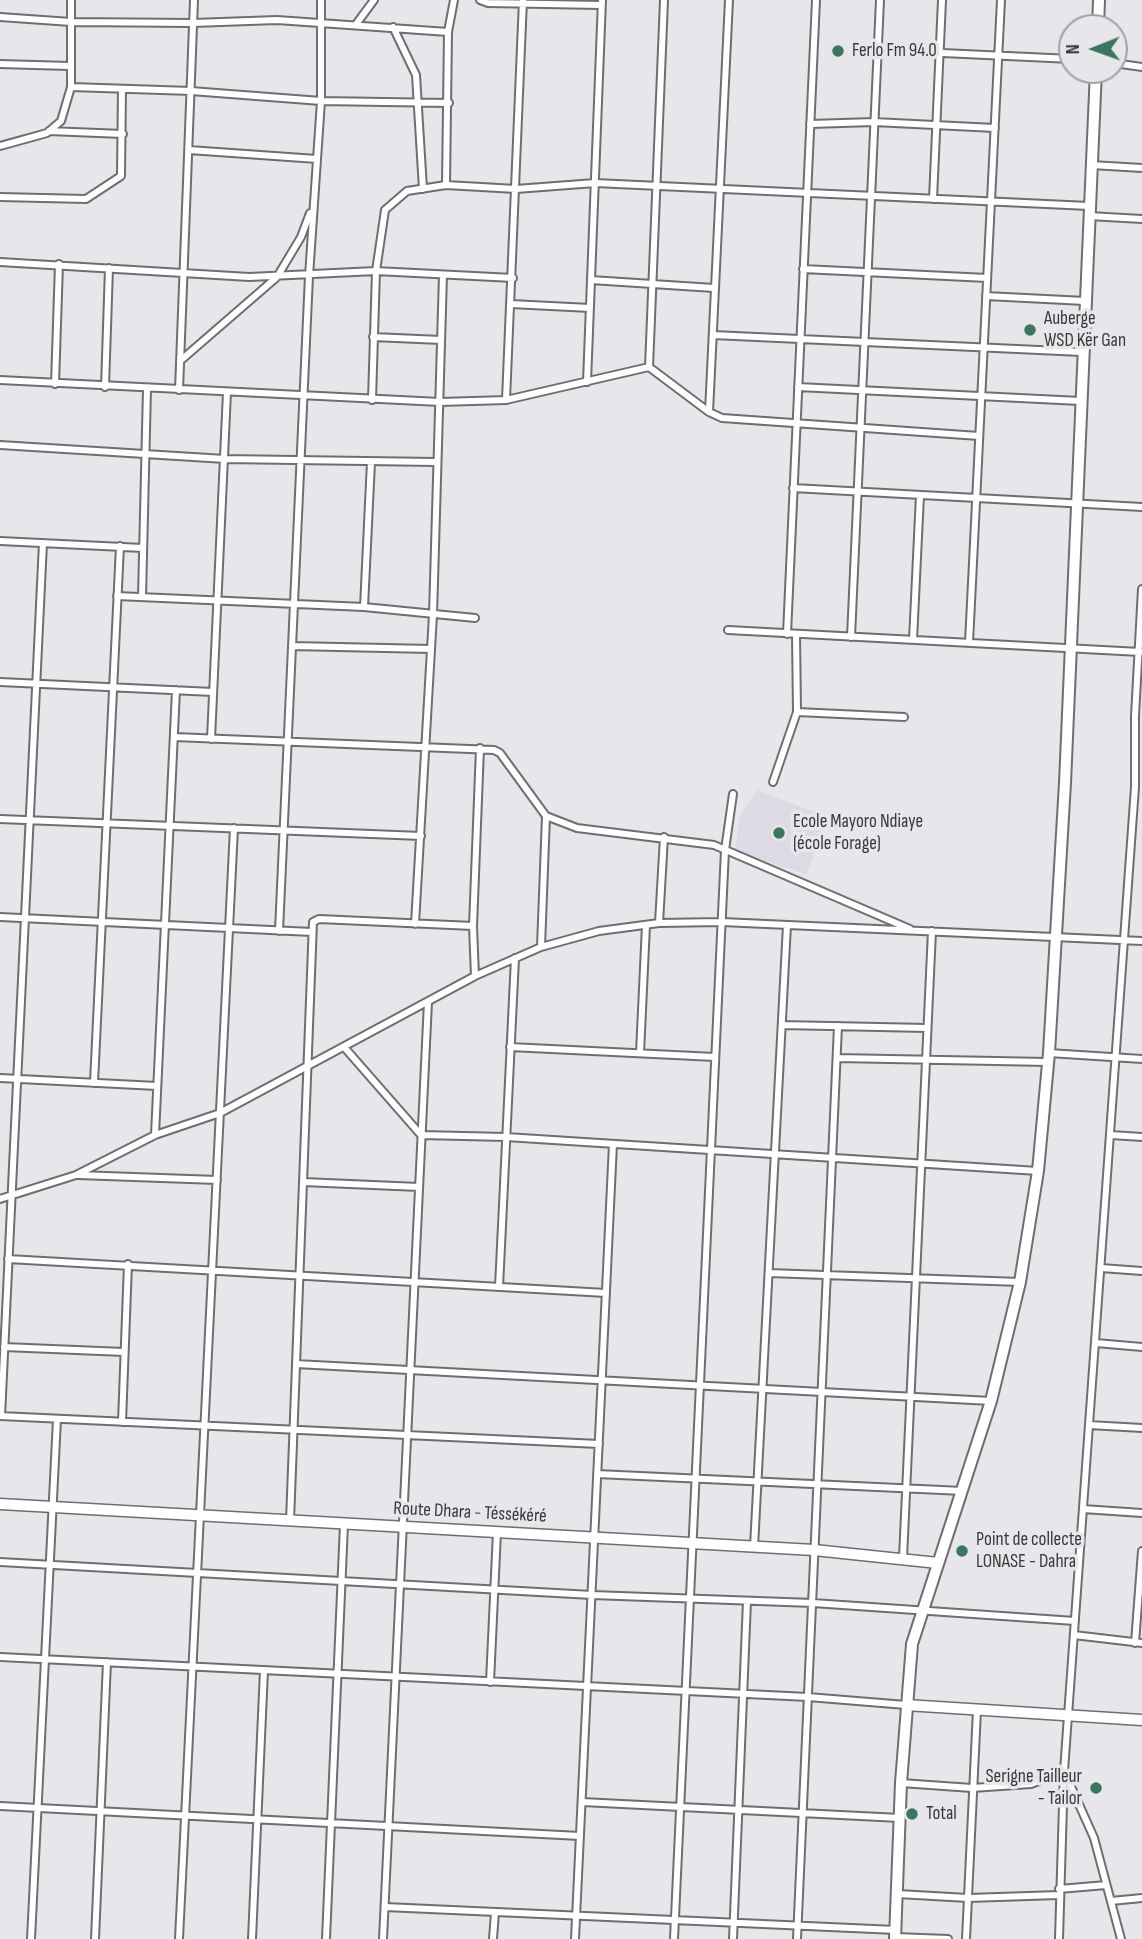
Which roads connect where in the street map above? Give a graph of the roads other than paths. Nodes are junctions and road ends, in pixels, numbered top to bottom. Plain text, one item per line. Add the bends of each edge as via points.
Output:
1 (71, 0) edge
2 (194, 0) edge
3 (321, 0) edge
4 (374, 0) edge
5 (454, 0) edge
6 (480, 0) edge
7 (664, 0) edge
8 (729, 0) edge
9 (816, 0) edge
10 (880, 0) edge
11 (942, 0) edge
12 (1001, 0) edge
13 (523, 2) edge
14 (602, 3) edge
15 (0, 17) edge
16 (71, 22) junction
17 (193, 23) junction
18 (321, 23) junction
19 (357, 23) junction
20 (393, 27) junction
21 (448, 32) junction
22 (878, 50) junction
23 (940, 53) junction
24 (999, 56) junction
25 (1058, 58) edge
26 (0, 64) edge
27 (69, 66) junction
28 (1095, 84) edge
29 (71, 87) junction
30 (122, 89) junction
31 (191, 91) junction
32 (321, 101) junction
33 (419, 102) junction
34 (449, 103) junction
35 (874, 122) junction
36 (810, 124) junction
37 (937, 125) junction
38 (995, 128) junction
39 (49, 131) junction
40 (123, 134) junction
41 (0, 146) edge
42 (188, 150) junction
43 (317, 159) junction
44 (1091, 165) junction
45 (1142, 168) edge
46 (595, 183) junction
47 (446, 185) junction
48 (656, 186) junction
49 (516, 188) junction
50 (423, 189) junction
51 (720, 189) junction
52 (807, 193) junction
53 (871, 196) junction
54 (0, 197) edge
55 (933, 199) junction
56 (991, 201) junction
57 (313, 205) junction
58 (1089, 211) junction
59 (1142, 219) edge
60 (0, 262) edge
61 (59, 264) junction
62 (110, 268) junction
63 (803, 269) junction
64 (376, 271) junction
65 (182, 272) junction
66 (867, 272) junction
67 (443, 275) junction
68 (277, 276) junction
69 (309, 276) junction
70 (513, 278) junction
71 (987, 278) junction
72 (591, 279) junction
73 (652, 282) junction
74 (714, 288) junction
75 (986, 296) junction
76 (1085, 301) junction
77 (511, 304) junction
78 (590, 308) junction
79 (713, 335) junction
80 (373, 337) junction
81 (800, 339) junction
82 (441, 340) junction
83 (864, 342) junction
84 (984, 348) junction
85 (1083, 352) junction
86 (180, 361) junction
87 (649, 368) junction
88 (0, 380) edge
89 (587, 382) junction
90 (55, 384) junction
91 (105, 387) junction
92 (798, 387) junction
93 (147, 389) junction
94 (179, 390) junction
95 (862, 390) junction
96 (227, 391) junction
97 (981, 396) junction
98 (303, 397) junction
99 (372, 400) junction
100 (506, 400) junction
101 (1080, 401) junction
102 (440, 402) junction
103 (709, 412) junction
104 (796, 424) junction
105 (860, 428) junction
106 (979, 436) junction
107 (0, 445) edge
108 (145, 453) junction
109 (225, 459) junction
110 (301, 461) junction
111 (371, 462) junction
112 (436, 462) junction
113 (793, 488) junction
114 (858, 492) junction
115 (920, 495) junction
116 (976, 498) junction
117 (1075, 503) junction
118 (1142, 507) edge
119 (0, 541) edge
120 (43, 543) junction
121 (120, 547) junction
122 (143, 548) junction
123 (1142, 589) edge
124 (117, 596) junction
125 (142, 597) junction
126 (217, 600) junction
127 (294, 604) junction
128 (364, 607) junction
129 (433, 615) junction
130 (475, 618) dead end
131 (728, 631) dead end
132 (787, 634) junction
133 (796, 634) junction
134 (851, 637) junction
135 (913, 640) junction
136 (969, 643) junction
137 (292, 646) junction
138 (1069, 648) junction
139 (431, 649) junction
140 (1140, 652) edge
141 (0, 682) edge
142 (36, 683) junction
143 (113, 686) junction
144 (176, 690) junction
145 (213, 692) junction
146 (797, 712) junction
147 (904, 717) dead end
148 (174, 737) junction
149 (211, 739) junction
150 (289, 740) junction
151 (425, 746) junction
152 (480, 748) junction
153 (773, 782) dead end
154 (733, 794) dead end
155 (546, 816) junction
156 (0, 819) edge
157 (30, 820) junction
158 (106, 823) junction
159 (170, 826) junction
160 (234, 828) junction
161 (284, 831) junction
162 (421, 836) junction
163 (664, 837) junction
164 (725, 850) junction
165 (0, 917) edge
166 (25, 918) junction
167 (102, 922) junction
168 (722, 922) junction
169 (659, 923) junction
170 (165, 925) junction
171 (415, 925) junction
172 (646, 925) junction
173 (787, 925) junction
174 (472, 926) junction
175 (229, 929) junction
176 (913, 930) junction
177 (279, 931) junction
178 (932, 931) junction
179 (312, 933) junction
180 (1054, 937) junction
181 (1122, 940) junction
182 (1142, 941) edge
183 (541, 947) junction
184 (515, 958) junction
185 (475, 976) junction
186 (428, 1002) junction
187 (782, 1025) junction
188 (838, 1026) junction
189 (927, 1028) junction
190 (344, 1047) junction
191 (510, 1047) junction
192 (640, 1053) junction
193 (715, 1057) junction
194 (1049, 1057) junction
195 (837, 1058) junction
196 (1116, 1058) junction
197 (1142, 1059) edge
198 (926, 1061) junction
199 (307, 1066) junction
200 (0, 1078) edge
201 (17, 1079) junction
202 (94, 1083) junction
203 (157, 1086) junction
204 (220, 1113) junction
205 (155, 1135) junction
206 (421, 1135) junction
207 (1111, 1135) junction
208 (506, 1137) junction
209 (1142, 1137) edge
210 (613, 1144) junction
211 (711, 1151) junction
212 (775, 1155) junction
213 (832, 1158) junction
214 (921, 1164) junction
215 (1038, 1171) junction
216 (76, 1175) junction
217 (217, 1180) junction
218 (303, 1182) junction
219 (419, 1187) junction
220 (11, 1195) junction
221 (0, 1199) edge
222 (8, 1259) junction
223 (128, 1264) junction
224 (1101, 1268) junction
225 (212, 1269) junction
226 (1142, 1271) edge
227 (769, 1273) junction
228 (299, 1275) junction
229 (828, 1275) junction
230 (916, 1278) junction
231 (415, 1282) junction
232 (1020, 1282) junction
233 (499, 1287) junction
234 (606, 1293) junction
235 (1096, 1343) junction
236 (4, 1347) junction
237 (1142, 1347) edge
238 (124, 1352) junction
239 (296, 1364) junction
240 (411, 1370) junction
241 (602, 1380) junction
242 (700, 1385) junction
243 (763, 1389) junction
244 (822, 1392) junction
245 (910, 1397) junction
246 (991, 1401) junction
247 (0, 1416) edge
248 (57, 1419) junction
249 (122, 1422) junction
250 (1089, 1425) junction
251 (204, 1426) junction
252 (1142, 1428) edge
253 (294, 1430) junction
254 (409, 1435) junction
255 (599, 1444) junction
256 (597, 1474) junction
257 (695, 1477) junction
258 (758, 1480) junction
259 (817, 1483) junction
260 (906, 1488) junction
261 (963, 1491) junction
262 (0, 1504) edge
263 (52, 1507) junction
264 (1083, 1509) junction
265 (1142, 1513) edge
266 (200, 1516) junction
267 (290, 1521) junction
268 (344, 1524) junction
269 (403, 1527) junction
270 (498, 1532) junction
271 (594, 1538) junction
272 (692, 1544) junction
273 (754, 1547) junction
274 (814, 1550) junction
275 (1142, 1551) edge
276 (903, 1558) junction
277 (0, 1562) edge
278 (938, 1563) junction
279 (50, 1564) junction
280 (197, 1573) junction
281 (342, 1581) junction
282 (400, 1584) junction
283 (495, 1590) junction
284 (592, 1595) junction
285 (690, 1599) junction
286 (747, 1601) junction
287 (813, 1604) junction
288 (922, 1611) junction
289 (1075, 1621) junction
290 (1074, 1635) junction
291 (1139, 1643) edge
292 (0, 1657) edge
293 (45, 1659) junction
294 (107, 1662) junction
295 (192, 1667) junction
296 (264, 1670) junction
297 (338, 1674) junction
298 (396, 1677) junction
299 (490, 1682) junction
300 (587, 1687) junction
301 (685, 1691) junction
302 (743, 1695) junction
303 (808, 1697) junction
304 (906, 1705) junction
305 (977, 1710) junction
306 (1070, 1715) junction
307 (1142, 1720) edge
308 (1064, 1771) junction
309 (901, 1783) junction
310 (972, 1788) junction
311 (582, 1802) junction
312 (0, 1806) edge
313 (680, 1806) junction
314 (38, 1808) junction
315 (738, 1809) junction
316 (100, 1811) junction
317 (803, 1812) junction
318 (185, 1815) junction
319 (900, 1818) junction
320 (257, 1819) junction
321 (331, 1823) junction
322 (389, 1826) junction
323 (580, 1836) junction
324 (1106, 1885) junction
325 (1059, 1892) junction
326 (898, 1894) junction
327 (968, 1898) junction
328 (1142, 1898) edge
329 (1111, 1901) junction
330 (385, 1907) junction
331 (495, 1912) junction
332 (576, 1916) junction
333 (674, 1920) junction
334 (733, 1923) junction
335 (797, 1925) junction
336 (895, 1935) edge
337 (31, 1939) edge
338 (95, 1939) edge
339 (179, 1939) edge
340 (252, 1939) edge
341 (326, 1939) edge
342 (383, 1939) edge
343 (493, 1939) edge
344 (575, 1939) edge
345 (674, 1939) edge
346 (733, 1939) edge
347 (797, 1939) edge
348 (948, 1939) edge
349 (966, 1939) edge
350 (1059, 1939) edge
351 (1121, 1939) edge

1 - 16 street
2 - 17 street
3 - 18 street
4 - 19 street
5 - 21 street
6 - 13 street
7 - 48 street
8 - 51 street
9 - 36 street
10 - 22 street
11 - 23 street
12 - 24 street
13 - 14 street
13 - 49 street
14 - 46 street
15 - 16 street
16 - 17 street
16 - 27 street
17 - 18 street
17 - 31 street
18 - 19 street
18 - 32 street
19 - 20 street
20 - 21 street
20 - 33 street via 416,75
21 - 34 street
22 - 23 street
22 - 35 street
23 - 24 street
23 - 37 street
24 - 25 street
24 - 38 street
26 - 27 street
27 - 29 street
28 - 44 main road
29 - 30 street
29 - 39 street via 61,121
30 - 31 street
30 - 40 street
31 - 32 street
31 - 42 street
32 - 33 street
32 - 43 street
33 - 34 street
33 - 50 street
34 - 47 street
35 - 36 street
35 - 37 street
35 - 53 street
36 - 52 street
37 - 38 street
37 - 55 street
38 - 56 street
39 - 40 street
39 - 41 street
40 - 54 street via 121,176 86,199
42 - 43 street
42 - 65 street
43 - 57 street
44 - 45 street
44 - 58 main road
46 - 48 street
46 - 49 street
46 - 72 street
47 - 49 street
47 - 50 street
48 - 51 street
48 - 73 street
49 - 70 street
50 - 64 street via 407,191 385,210
51 - 52 street
51 - 74 street
52 - 53 street
52 - 63 street
53 - 55 street
53 - 66 street
55 - 56 street
56 - 58 street
56 - 71 street
57 - 68 street via 301,237
57 - 69 street
58 - 59 street
58 - 76 main road
60 - 61 street
61 - 62 street
61 - 90 street
62 - 65 street
62 - 91 street
63 - 66 street
63 - 81 street
64 - 67 street
64 - 69 street
64 - 80 street
65 - 68 street
65 - 86 street
66 - 71 street
66 - 83 street
67 - 70 street
67 - 82 street
68 - 69 street
68 - 86 street
69 - 98 street
70 - 77 street
71 - 75 street
72 - 73 street
72 - 78 street
73 - 74 street
73 - 87 street
74 - 79 street
75 - 76 street
75 - 84 street
76 - 85 main road
77 - 78 street
77 - 100 street
78 - 89 street
79 - 81 street
79 - 103 street
80 - 82 street
80 - 99 street
81 - 83 street
81 - 92 street
82 - 102 street
83 - 84 street
83 - 95 street
84 - 85 street
84 - 97 street
85 - 101 main road
86 - 94 street
87 - 89 street
87 - 103 street
88 - 90 street
89 - 100 street
90 - 91 street
91 - 93 street
92 - 95 street
92 - 104 street
93 - 94 street
93 - 108 street
94 - 96 street
95 - 97 street
95 - 105 street
96 - 98 street
96 - 109 street
97 - 101 street
97 - 106 street
98 - 99 street
98 - 110 street
99 - 102 street
100 - 102 street
101 - 117 main road
102 - 112 street
103 - 104 street via 722,418
104 - 105 street
104 - 113 street
105 - 106 street
105 - 114 street
106 - 116 street
107 - 108 street
108 - 109 street
108 - 122 street
109 - 110 street
109 - 126 street
110 - 111 street
110 - 127 street
111 - 112 street
111 - 128 street
112 - 129 street
113 - 114 street
113 - 132 street
114 - 115 street
114 - 134 street
115 - 116 street
115 - 135 street
116 - 117 street
116 - 136 street
117 - 118 street
117 - 138 main road
119 - 120 street
120 - 121 street
120 - 142 street
121 - 122 street
121 - 124 street
122 - 125 street
123 - 140 street
124 - 125 street
124 - 143 street
125 - 126 street
126 - 127 street
126 - 145 street
127 - 128 street
127 - 137 street
128 - 129 street
129 - 130 street
129 - 139 street
131 - 132 street
132 - 133 street
133 - 134 street
133 - 146 street
134 - 135 street
135 - 136 street
136 - 138 street
137 - 139 street
137 - 150 street
138 - 140 street
138 - 180 main road
139 - 151 street
140 - 181 street
141 - 142 street
142 - 143 street
142 - 157 street
143 - 144 street
143 - 158 street
144 - 145 street
144 - 148 street
145 - 149 street
146 - 147 street
146 - 153 street
148 - 149 street
148 - 159 street
149 - 150 street
150 - 151 street
150 - 161 street
151 - 152 street
151 - 162 street
152 - 155 street via 500,753
152 - 174 street
154 - 164 street
155 - 163 street via 577,828
155 - 183 street
156 - 157 street
157 - 158 street
157 - 166 street
158 - 159 street
158 - 167 street
159 - 160 street
159 - 170 street
160 - 161 street
160 - 175 street
161 - 162 street
161 - 177 street
162 - 171 street
163 - 164 street
163 - 169 street
164 - 168 street
164 - 176 street
165 - 166 street
166 - 167 street
166 - 201 street
167 - 170 street
167 - 202 street
168 - 169 street
168 - 173 street
168 - 193 street
169 - 172 street
170 - 175 street
170 - 203 street
171 - 174 street
171 - 179 street via 318,919
172 - 183 street via 599,931
172 - 192 street
173 - 176 street
173 - 187 street
174 - 185 street
175 - 177 street
175 - 204 street
176 - 178 street
177 - 179 street
178 - 180 street
178 - 189 street
179 - 199 street
180 - 181 street
180 - 194 main road
181 - 182 street
181 - 196 street
183 - 184 street
184 - 185 street
184 - 191 street
185 - 186 street
186 - 190 street
186 - 206 street
187 - 188 street
187 - 212 street
188 - 189 street
188 - 195 street
189 - 198 street
190 - 199 street
190 - 206 street
191 - 192 street
191 - 208 street
192 - 193 street
193 - 211 street
194 - 196 street
194 - 198 street
194 - 215 main road
195 - 198 street
195 - 213 street
196 - 197 street
196 - 207 street
198 - 214 street
199 - 204 street
199 - 218 street
200 - 201 street
201 - 202 street
201 - 220 street
202 - 203 street
203 - 205 street
204 - 205 street
204 - 217 street
205 - 216 street
206 - 208 street
206 - 219 street
207 - 209 street
207 - 224 street
208 - 210 street
208 - 233 street
210 - 211 street
210 - 234 street
211 - 212 street
211 - 242 street
212 - 213 street
212 - 227 street
213 - 214 street
213 - 229 street
214 - 215 street
214 - 230 street
215 - 232 main road
216 - 217 street
216 - 220 street
217 - 225 street
218 - 219 street
218 - 228 street
219 - 231 street
220 - 221 street
220 - 222 street
222 - 223 street
222 - 236 street
223 - 225 street
223 - 238 street
224 - 226 street
224 - 235 street
225 - 228 street
225 - 251 street
227 - 229 street
227 - 243 street
228 - 231 street
228 - 239 street
229 - 230 street
229 - 244 street
230 - 232 street
230 - 245 street
231 - 233 street
231 - 240 street
232 - 246 main road
233 - 234 street
234 - 241 street
235 - 237 street
235 - 250 street
236 - 238 street
236 - 247 street
238 - 249 street
239 - 240 street
239 - 253 street
240 - 241 street
240 - 254 street
241 - 242 street
241 - 255 street
242 - 243 street
242 - 257 street
243 - 244 street
243 - 258 street
244 - 245 street
244 - 259 street
245 - 246 street
245 - 260 street
246 - 261 main road
247 - 248 street
248 - 249 street
248 - 263 street
249 - 251 street
250 - 252 street
250 - 264 street
251 - 253 street
251 - 266 street
253 - 254 street
253 - 267 street
254 - 255 street
254 - 269 street
255 - 256 street
256 - 257 street
256 - 271 street
257 - 258 street
257 - 272 street
258 - 259 street
258 - 273 street
259 - 260 street
259 - 274 street
260 - 261 street
260 - 276 street
261 - 278 main road
262 - 263 street, Route Dhara - Téssékéré
263 - 266 street, Route Dhara - Téssékéré
263 - 279 street
264 - 265 street
264 - 289 street
266 - 267 street, Route Dhara - Téssékéré
266 - 280 street
267 - 268 street, Route Dhara - Téssékéré
268 - 269 street, Route Dhara - Téssékéré
268 - 281 street
269 - 270 street, Route Dhara - Téssékéré
269 - 282 street
270 - 271 street, Route Dhara - Téssékéré
270 - 283 street
271 - 272 street, Route Dhara - Téssékéré
271 - 284 street
272 - 273 street, Route Dhara - Téssékéré
272 - 285 street
273 - 274 street, Route Dhara - Téssékéré
274 - 276 street, Route Dhara - Téssékéré
274 - 287 street
275 - 291 street
276 - 278 street, Route Dhara - Téssékéré
277 - 279 street
278 - 288 main road
279 - 280 street
279 - 293 street
280 - 281 street
280 - 295 street
281 - 282 street
281 - 297 street
282 - 283 street
282 - 298 street
283 - 284 street
283 - 299 street
284 - 285 street
284 - 300 street
285 - 286 street
285 - 301 street
286 - 287 street
286 - 302 street
287 - 288 street
287 - 303 street
288 - 289 street
288 - 304 main road via 912,1644
289 - 290 street
290 - 291 street
290 - 306 street
292 - 293 street
293 - 294 street
293 - 314 street
294 - 295 street
294 - 316 street
295 - 296 street
295 - 318 street
296 - 297 street
296 - 320 street
297 - 298 street
297 - 321 street
298 - 299 street
298 - 322 street
299 - 300 street
300 - 301 street
300 - 311 street
301 - 302 street
301 - 313 street
302 - 303 street
302 - 315 street
303 - 304 street
303 - 317 street
304 - 305 street
304 - 309 main road
305 - 306 street
305 - 310 street
306 - 307 street
306 - 308 street
308 - 310 street via 1031,1784
308 - 324 street via 1094,1838
308 - 325 street
309 - 310 street
309 - 319 main road
310 - 327 street
311 - 313 street
311 - 323 street
312 - 314 street
313 - 315 street
313 - 333 street
314 - 316 street
314 - 337 street
315 - 317 street
315 - 334 street
316 - 318 street
316 - 338 street
317 - 319 street
317 - 335 street
318 - 320 street
318 - 339 street
319 - 326 main road
320 - 321 street
320 - 340 street
321 - 322 street
321 - 341 street
322 - 323 street
322 - 330 street
323 - 332 street
324 - 325 street
324 - 329 street
325 - 327 street
325 - 350 street
326 - 327 street
326 - 336 main road
327 - 349 street
328 - 329 street
329 - 351 street
330 - 331 street
330 - 342 street
331 - 332 street
331 - 343 street
332 - 333 street
332 - 344 street
333 - 334 street
333 - 345 street
334 - 335 street
334 - 346 street
335 - 336 street
335 - 347 street
336 - 348 street

